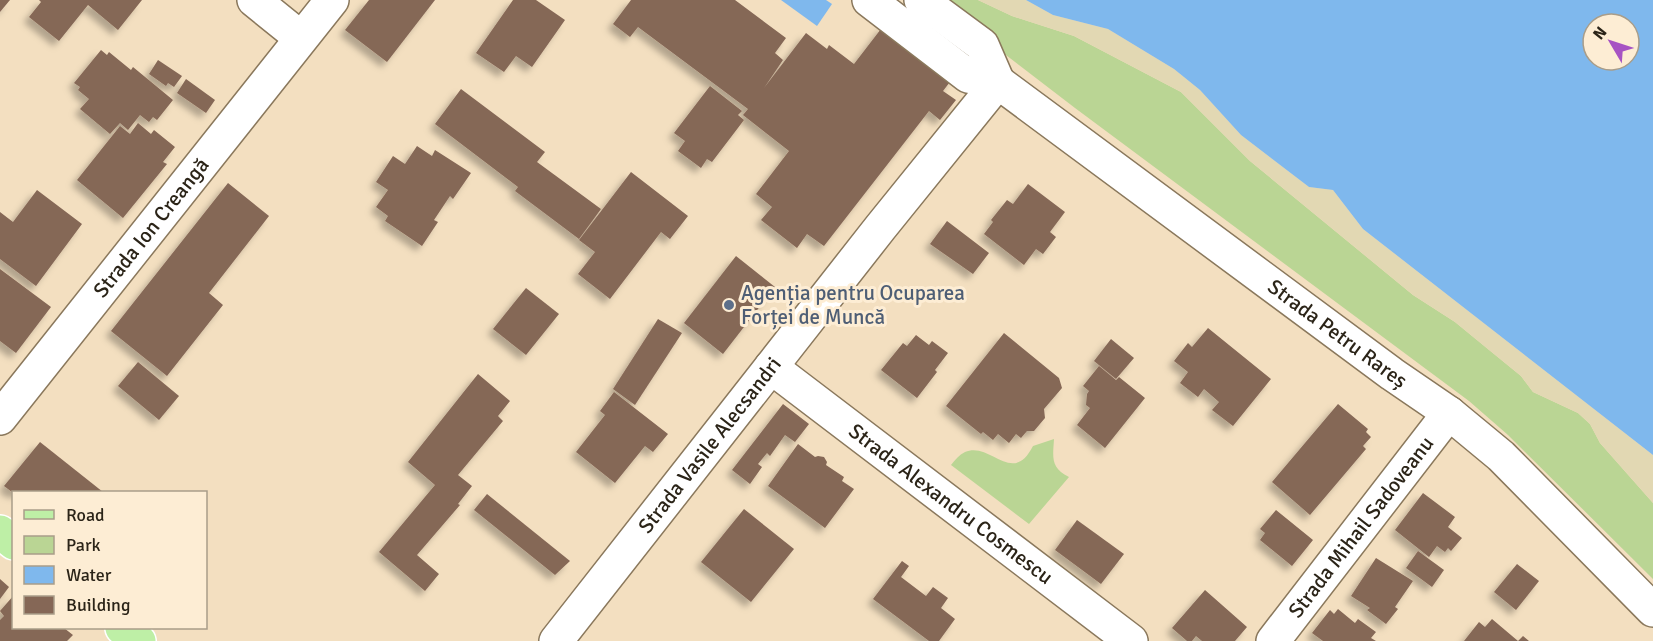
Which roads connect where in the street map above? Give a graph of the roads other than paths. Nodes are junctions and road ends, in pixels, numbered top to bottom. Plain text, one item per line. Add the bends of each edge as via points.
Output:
1 (254, 0) edge
2 (332, 0) edge
3 (869, 0) edge
4 (921, 0) edge
5 (302, 38) junction
6 (998, 82) junction
7 (771, 367) junction
8 (1449, 413) junction
9 (0, 418) edge
10 (0, 532) edge
11 (12, 541) edge
12 (1653, 610) edge
13 (124, 629) edge
14 (139, 641) edge
15 (556, 641) edge
16 (1131, 641) edge
17 (1273, 641) edge

1 - 5 street
2 - 5 street, Strada Ion Creangă
3 - 6 street, Strada Petru Rareș via 968,76
4 - 6 street, Strada Petru Rareș via 981,45
5 - 9 street, Strada Ion Creangă
6 - 7 street, Strada Vasile Alecsandri
6 - 8 street, Strada Petru Rareș
7 - 15 street, Strada Vasile Alecsandri
7 - 16 street, Strada Alexandru Cosmescu
8 - 12 street, Strada Petru Rareș via 1501,456
8 - 17 street, Strada Mihail Sadoveanu
10 - 11 main road
13 - 14 main road

